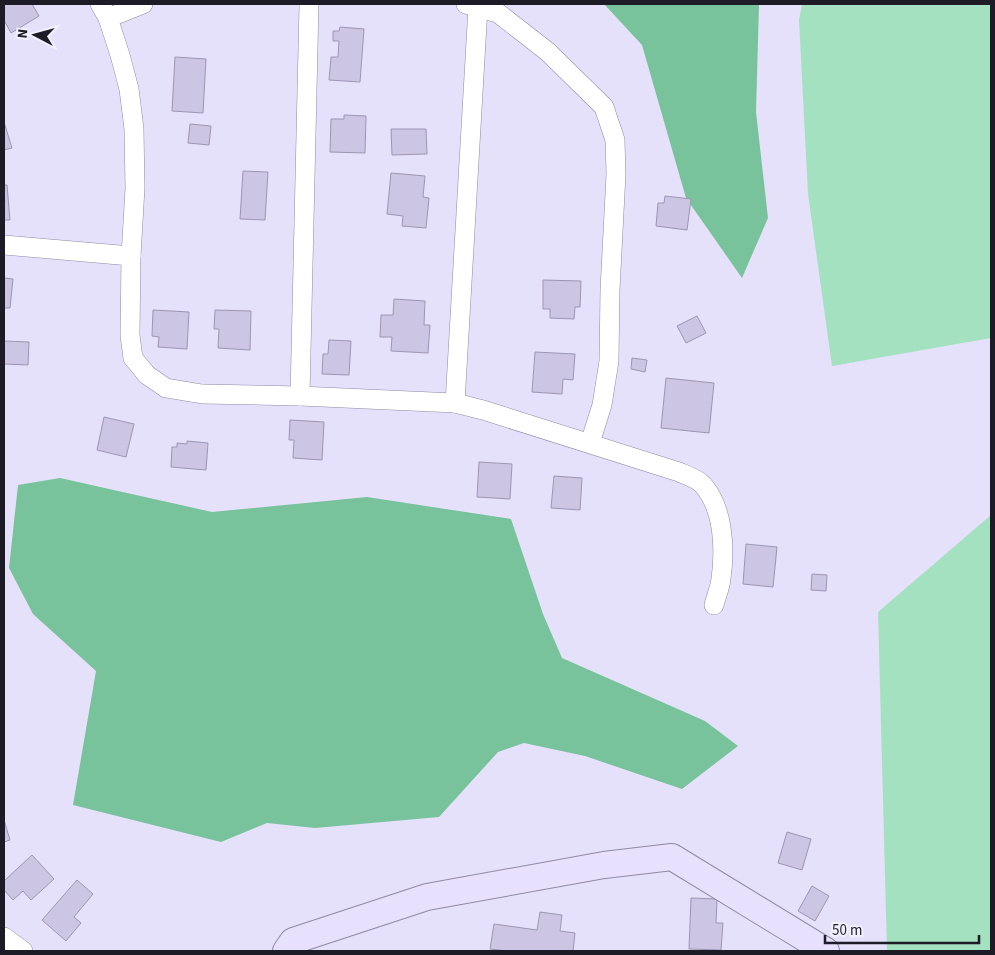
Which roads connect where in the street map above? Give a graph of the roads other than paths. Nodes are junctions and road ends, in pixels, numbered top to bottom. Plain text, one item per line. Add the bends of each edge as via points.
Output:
1 (143, 4) edge
2 (309, 4) edge
3 (472, 6) edge
4 (104, 11) edge
5 (4, 245) edge
6 (131, 256) junction
7 (300, 396) junction
8 (455, 403) junction
9 (590, 443) junction
10 (714, 605) dead end
11 (4, 937) edge
12 (23, 951) edge
13 (286, 951) edge
14 (826, 951) edge

1 - 4 street
2 - 7 street
3 - 8 street
3 - 9 street via 498,13 548,52 604,107 615,140 609,361 602,405
4 - 6 street via 127,80 134,129
5 - 6 street
6 - 7 street via 130,335 133,358 147,375 166,388 202,394
7 - 8 street
8 - 9 street
9 - 10 street via 679,472 702,484 715,504 721,528 721,581
11 - 12 street
13 - 14 street via 294,941 427,897 604,865 672,857

